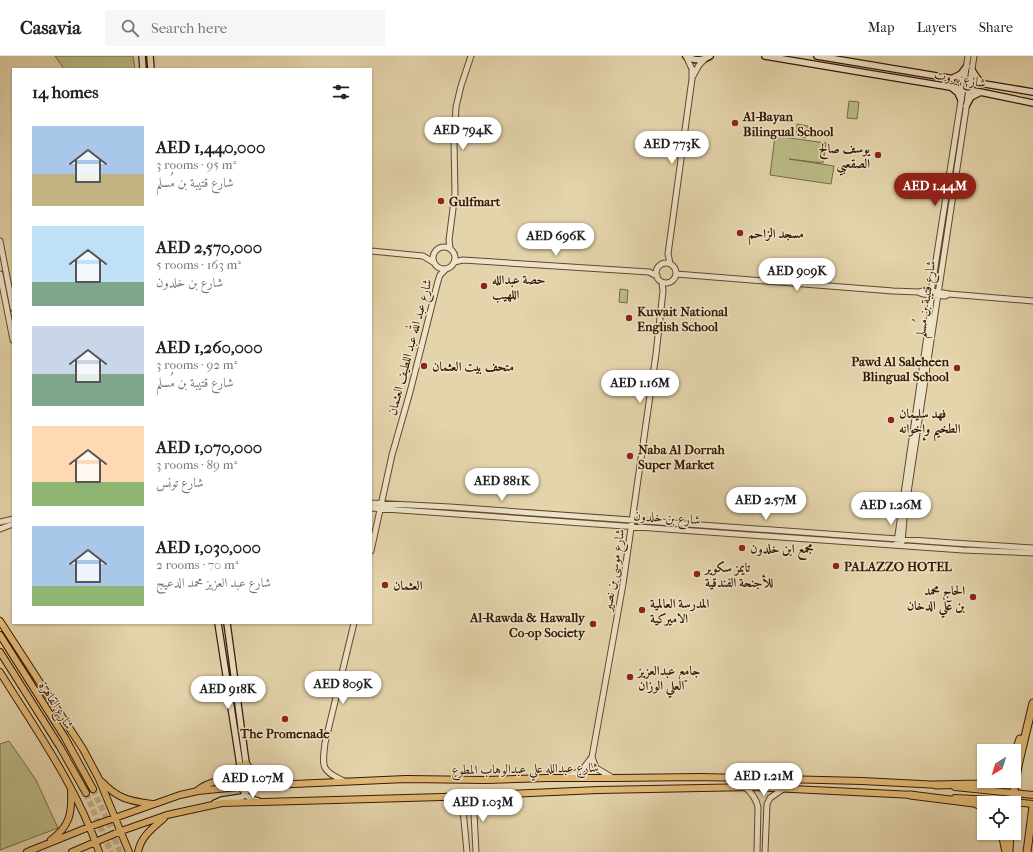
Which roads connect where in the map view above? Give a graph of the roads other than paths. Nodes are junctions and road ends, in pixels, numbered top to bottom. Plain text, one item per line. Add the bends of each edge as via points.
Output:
1 (142, 56) edge
2 (150, 56) edge
3 (471, 56) edge
4 (686, 56) edge
5 (765, 56) edge
6 (818, 56) edge
7 (968, 56) edge
8 (974, 56) edge
9 (708, 57) edge
10 (835, 59) junction
11 (833, 67) junction
12 (143, 68) edge
13 (151, 68) edge
14 (969, 68) junction
15 (692, 79) junction
16 (952, 79) junction
17 (967, 81) junction
18 (987, 84) junction
19 (950, 87) junction
20 (966, 90) junction
21 (980, 92) junction
22 (1033, 92) edge
23 (961, 100) junction
24 (1033, 103) edge
25 (966, 106) junction
26 (0, 241) edge
27 (450, 248) junction
28 (372, 251) edge
29 (434, 252) junction
30 (668, 254) junction
31 (423, 256) junction
32 (455, 259) junction
33 (433, 262) junction
34 (663, 264) junction
35 (670, 264) junction
36 (658, 268) junction
37 (446, 269) junction
38 (649, 272) junction
39 (0, 274) edge
40 (676, 274) junction
41 (657, 276) junction
42 (662, 282) junction
43 (668, 282) junction
44 (664, 291) junction
45 (934, 293) junction
46 (1033, 301) edge
47 (12, 303) edge
48 (12, 335) edge
49 (372, 503) edge
50 (382, 506) junction
51 (372, 508) edge
52 (12, 519) edge
53 (0, 522) edge
54 (632, 523) junction
55 (12, 524) edge
56 (0, 529) edge
57 (900, 542) junction
58 (372, 547) edge
59 (1033, 548) edge
60 (1033, 553) edge
61 (0, 621) edge
62 (218, 624) edge
63 (227, 624) edge
64 (354, 624) edge
65 (0, 635) edge
66 (0, 652) edge
67 (0, 672) edge
68 (228, 690) junction
69 (237, 701) junction
70 (1032, 706) edge
71 (1018, 744) edge
72 (592, 757) junction
73 (243, 764) junction
74 (566, 778) junction
75 (613, 778) junction
76 (99, 779) junction
77 (347, 782) junction
78 (977, 784) edge
79 (936, 785) junction
80 (248, 786) junction
81 (280, 786) junction
82 (241, 787) junction
83 (745, 787) junction
84 (784, 788) junction
85 (71, 789) junction
86 (93, 789) tunnel mouth
87 (198, 791) junction
88 (86, 793) tunnel mouth
89 (1013, 793) junction
90 (245, 794) junction
91 (494, 794) junction
92 (910, 795) junction
93 (1033, 795) edge
94 (1013, 796) edge
95 (442, 797) junction
96 (977, 800) edge
97 (258, 801) junction
98 (1021, 803) edge
99 (154, 804) junction
100 (214, 804) junction
101 (977, 804) edge
102 (1033, 805) edge
103 (758, 807) junction
104 (766, 809) junction
105 (167, 815) junction
106 (115, 818) junction
107 (474, 818) junction
108 (465, 820) junction
109 (89, 827) junction
110 (121, 831) junction
111 (1004, 840) edge
112 (1009, 840) edge
113 (96, 841) junction
114 (43, 845) junction
115 (27, 852) edge
116 (72, 852) edge
117 (99, 852) edge
118 (129, 852) edge
119 (138, 852) edge
120 (467, 852) edge
121 (476, 852) edge
122 (757, 852) edge
123 (765, 852) edge
124 (1008, 852) edge
125 (1027, 852) edge

1 - 12 main road
2 - 13 main road
3 - 27 street via 456,108 455,193
4 - 9 main road via 698,60
4 - 15 street via 691,66
5 - 11 main road, شارع بيروت
6 - 10 main road, شارع بيروت
7 - 14 street, شارع قتيبة بن مُسلم
8 - 14 street, شارع قتيبة بن مُسلم
9 - 15 street
10 - 11 main road
10 - 16 main road, شارع بيروت
11 - 19 main road, شارع بيروت
14 - 16 main road
14 - 17 street, شارع قتيبة بن مُسلم
14 - 18 main road
15 - 30 street
16 - 17 main road, شارع بيروت
17 - 18 main road, شارع بيروت
17 - 20 street, شارع قتيبة بن مُسلم
18 - 22 main road, شارع بيروت
19 - 20 main road, شارع بيروت
19 - 23 main road via 958,93
20 - 21 main road, شارع بيروت
20 - 23 street, شارع قتيبة بن مُسلم
20 - 25 street, شارع قتيبة بن مُسلم
21 - 24 main road, شارع بيروت
21 - 25 main road via 971,97
23 - 45 street, شارع قتيبة بن مُسلم
25 - 45 street, شارع قتيبة بن مُسلم
26 - 47 street
27 - 29 street via 439,247
27 - 32 street
28 - 31 street
29 - 31 street
29 - 33 street
30 - 34 street
30 - 35 street
31 - 33 street
32 - 37 street
32 - 38 street
33 - 37 street
34 - 35 street
34 - 36 street
35 - 40 street via 675,268
36 - 38 street
36 - 41 street
37 - 50 street, شارع عبد الله عبد اللطيف العثمان via 442,271 438,281 392,455
38 - 41 street
39 - 48 street
40 - 43 street via 674,280
40 - 45 street
41 - 42 street
42 - 43 street
42 - 44 street, شارع موسى بن نصير
43 - 44 street, شارع موسى بن نصير
44 - 54 street, شارع موسى بن نصير
45 - 46 street via 945,296 949,294
45 - 57 street, شارع قتيبة بن مُسلم
49 - 50 street, شارع بن خلدون
50 - 51 street, شارع بن خلدون
50 - 54 street, شارع بن خلدون
50 - 58 street, شارع عبد الله عبد اللطيف العثمان
52 - 53 street
54 - 57 street, شارع بن خلدون
54 - 72 street, شارع موسى بن نصير
55 - 56 street
57 - 59 street, شارع بن خلدون
57 - 60 street, شارع بن خلدون
61 - 76 main road via 84,749
62 - 68 main road
63 - 69 main road
64 - 77 street via 323,760 328,772
65 - 86 main road, شارع القاهرة via 64,736
66 - 88 main road, شارع القاهرة
67 - 85 main road
68 - 69 main road via 232,702
68 - 73 main road
69 - 73 main road
70 - 71 highway
70 - 89 highway
72 - 74 street via 582,770
72 - 75 street via 596,768
73 - 80 main road
73 - 81 main road via 261,780
73 - 82 main road
73 - 87 main road via 230,777 208,784
74 - 75 main road, شارع عبدالله علي عبدالوهاب المطوع
74 - 77 main road, شارع عبدالله علي عبدالوهاب المطوع
75 - 79 main road, شارع عبدالله علي عبدالوهاب المطوع via 701,777
76 - 99 main road via 118,796
76 - 106 main road
77 - 81 main road, شارع عبدالله علي عبدالوهاب المطوع
78 - 79 highway
79 - 89 main road, شارع عبدالله علي عبدالوهاب المطوع
80 - 81 main road, شارع عبدالله علي عبدالوهاب المطوع
80 - 82 main road, شارع عبدالله علي عبدالوهاب المطوع
80 - 90 main road
82 - 87 main road, شارع عبدالله علي عبدالوهاب المطوع
82 - 90 main road
83 - 84 main road, شارع عبدالله علي عبدالوهاب المطوع
83 - 91 main road, شارع عبدالله علي عبدالوهاب المطوع
83 - 103 street via 757,800
84 - 92 main road, شارع عبدالله علي عبدالوهاب المطوع
84 - 104 street via 770,798
85 - 109 main road
85 - 114 main road via 72,803 68,820 58,834
87 - 99 main road, شارع عبدالله علي عبدالوهاب المطوع
89 - 93 main road, شارع عبدالله علي عبدالوهاب المطوع
89 - 94 highway
90 - 97 main road
90 - 100 main road
91 - 95 main road, شارع عبدالله علي عبدالوهاب المطوع
91 - 107 street via 476,810
92 - 96 main road, شارع عبدالله علي عبدالوهاب المطوع
92 - 101 highway
95 - 97 main road, شارع عبدالله علي عبدالوهاب المطوع
95 - 108 street via 459,804
97 - 100 main road, شارع عبدالله علي عبدالوهاب المطوع
98 - 102 main road, شارع عبدالله علي عبدالوهاب المطوع
99 - 106 main road, شارع عبدالله علي عبدالوهاب المطوع
100 - 105 main road, شارع عبدالله علي عبدالوهاب المطوع
102 - 125 highway
103 - 104 street via 764,806
103 - 122 street
104 - 123 street
105 - 110 main road, شارع عبدالله علي عبدالوهاب المطوع
105 - 119 main road via 145,836
106 - 109 main road, شارع عبدالله علي عبدالوهاب المطوع
106 - 110 main road
107 - 108 street via 470,816
107 - 121 street
108 - 120 street
109 - 113 main road
109 - 114 main road, شارع عبدالله علي عبدالوهاب المطوع
110 - 113 main road, شارع عبدالله علي عبدالوهاب المطوع
110 - 118 main road
111 - 124 highway
112 - 124 highway
113 - 116 main road
113 - 117 main road
114 - 115 main road, شارع عبدالله علي عبدالوهاب المطوع

